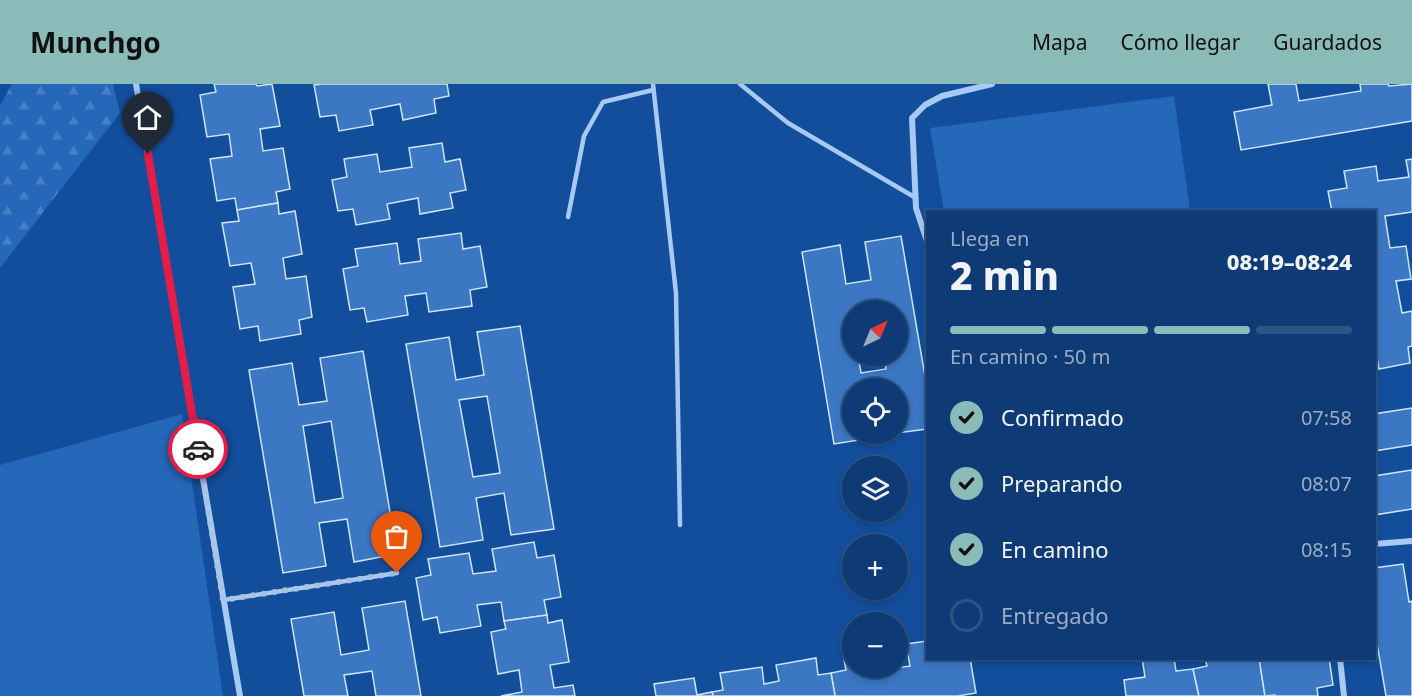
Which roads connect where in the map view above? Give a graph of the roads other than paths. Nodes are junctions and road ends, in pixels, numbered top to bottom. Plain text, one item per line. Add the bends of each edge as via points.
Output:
1 (136, 84) edge
2 (740, 84) edge
3 (992, 84) edge
4 (653, 87) edge
5 (916, 198) junction
6 (568, 217) dead end
7 (926, 238) edge
8 (680, 525) dead end
9 (1412, 541) edge
10 (1376, 544) edge
11 (397, 573) dead end
12 (223, 600) junction
13 (1340, 660) edge
14 (240, 696) edge
15 (1344, 696) edge

1 - 12 street
2 - 5 lane via 788,123
3 - 5 street via 942,96 912,118
4 - 6 lane via 603,102 584,136
4 - 8 lane via 676,293
5 - 7 street
9 - 10 street
11 - 12 lane
12 - 14 street
13 - 15 street

